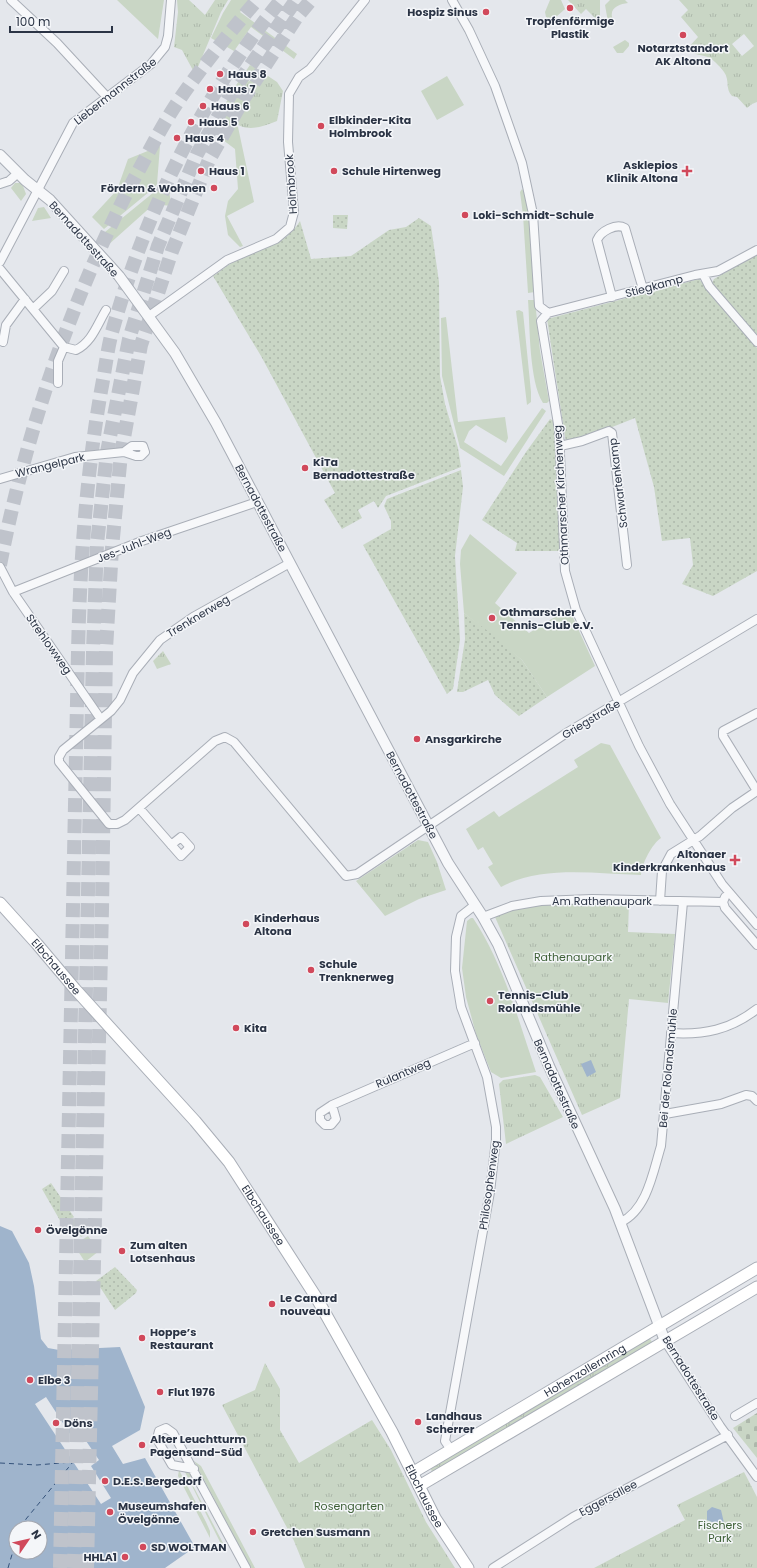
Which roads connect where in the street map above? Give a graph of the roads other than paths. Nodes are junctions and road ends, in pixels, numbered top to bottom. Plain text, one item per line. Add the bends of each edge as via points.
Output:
1 (10, 0) edge
2 (171, 0) edge
3 (365, 0) edge
4 (452, 0) edge
5 (107, 97) junction
6 (0, 155) edge
7 (18, 173) junction
8 (0, 184) edge
9 (38, 189) junction
10 (757, 250) edge
11 (0, 262) edge
12 (0, 269) edge
13 (64, 271) dead end
14 (703, 274) junction
15 (643, 289) junction
16 (612, 297) junction
17 (25, 299) junction
18 (33, 309) junction
19 (106, 310) dead end
20 (548, 313) junction
21 (149, 316) junction
22 (3, 342) dead end
23 (757, 342) edge
24 (64, 347) junction
25 (58, 383) dead end
26 (560, 446) junction
27 (124, 452) dead end
28 (0, 479) edge
29 (257, 502) junction
30 (290, 564) junction
31 (627, 565) dead end
32 (0, 567) edge
33 (13, 592) junction
34 (757, 619) edge
35 (620, 702) junction
36 (757, 713) edge
37 (100, 718) junction
38 (757, 791) edge
39 (139, 808) junction
40 (430, 826) junction
41 (692, 841) junction
42 (171, 845) dead end
43 (730, 894) junction
44 (660, 901) junction
45 (683, 902) junction
46 (723, 902) junction
47 (0, 903) edge
48 (476, 905) junction
49 (483, 917) junction
50 (757, 925) edge
51 (757, 945) edge
52 (757, 1009) edge
53 (671, 1032) junction
54 (475, 1043) junction
55 (757, 1101) edge
56 (332, 1105) dead end
57 (665, 1114) junction
58 (620, 1222) junction
59 (757, 1268) edge
60 (757, 1287) edge
61 (660, 1326) junction
62 (666, 1341) junction
63 (757, 1402) edge
64 (735, 1416) dead end
65 (728, 1435) junction
66 (451, 1450) junction
67 (194, 1469) junction
68 (412, 1473) junction
69 (757, 1477) edge
70 (419, 1486) junction
71 (246, 1568) edge
72 (468, 1568) edge
73 (493, 1568) edge

1 - 5 street via 60,46
2 - 5 street, Liebermannstraße via 168,36 164,47 151,64
3 - 21 street, Holmbrook via 310,69 299,77 289,94 288,142 294,212 290,227 276,239 227,260
4 - 20 street via 470,30 495,86 522,163 533,214 539,306
5 - 9 street, Liebermannstraße via 68,130
6 - 7 street, Bernadottestraße
7 - 8 street via 9,181
7 - 9 street, Bernadottestraße
9 - 11 street, Liebermannstraße
9 - 21 street, Bernadottestraße via 100,254
10 - 14 street, Stiegkamp via 724,269
12 - 17 street
13 - 18 street via 52,291
14 - 15 street, Stiegkamp
14 - 23 street via 709,286
15 - 16 street, Stiegkamp
15 - 16 street via 625,228 621,226 601,234 598,240
16 - 20 street, Stiegkamp
17 - 18 street
17 - 22 street via 6,325
18 - 24 street
19 - 24 street via 84,346 76,350
20 - 26 street, Othmarscher Kirchenweg via 541,321
21 - 29 street, Bernadottestraße via 190,378
24 - 25 street via 58,361
26 - 31 street, Schwartenkamp via 582,441 609,430 612,433
26 - 35 street, Othmarscher Kirchenweg via 565,567 569,590
27 - 28 street, Wrangelpark via 75,457
29 - 30 street, Bernadottestraße
29 - 33 street, Jes-Juhl-Weg via 142,541
30 - 37 street, Trenknerweg via 193,617 160,640 133,673 112,711
30 - 40 street, Bernadottestraße
32 - 33 street, Strehlowweg
33 - 37 street, Strehlowweg
34 - 35 street, Griegstraße
35 - 40 street, Griegstraße via 568,732
35 - 41 street, Othmarscher Kirchenweg via 649,766
36 - 38 street via 723,731 723,736
37 - 39 street, Trenknerweg via 63,750 59,762 109,824 118,824
38 - 41 street
39 - 40 street, Trenknerweg via 215,741 225,737 234,742 346,876 357,874
39 - 42 street
40 - 48 street, Bernadottestraße via 448,863
41 - 43 street, Othmarscher Kirchenweg
41 - 44 street via 667,859 662,871
43 - 46 street
43 - 50 street, Othmarscher Kirchenweg
44 - 45 street, Am Rathenaupark
44 - 49 street, Am Rathenaupark via 541,901 512,906
45 - 46 street, Am Rathenaupark
45 - 53 street, Bei der Rolandsmühle
46 - 51 street via 725,908
47 - 68 main road, Elbchaussee via 204,1130 228,1162 309,1285 381,1412
48 - 49 street, Bernadottestraße
48 - 54 street, Philosophenweg via 460,916 456,937 455,971 462,1007
49 - 58 street, Bernadottestraße via 498,944 544,1056
52 - 53 street via 739,1022 716,1031
53 - 57 street, Bei der Rolandsmühle
54 - 56 street, Rulantweg
54 - 66 street, Philosophenweg via 487,1078 496,1140 490,1192 445,1441
55 - 57 street via 746,1095 689,1111
57 - 58 street, Bei der Rolandsmühle via 661,1146 651,1179 638,1209 629,1218
58 - 61 street, Bernadottestraße
59 - 61 main road, Hohenzollernring
60 - 62 main road, Hohenzollernring
61 - 62 street, Bernadottestraße
61 - 66 main road, Hohenzollernring
62 - 65 street, Bernadottestraße
62 - 70 main road, Hohenzollernring
63 - 64 street
65 - 69 street, Bernadottestraße
65 - 73 street, Eggersallee via 573,1517
66 - 68 main road, Hohenzollernring
67 - 67 street via 172,1431 166,1428 160,1431 157,1439 169,1462 175,1466
67 - 71 street
68 - 70 main road, Elbchaussee
70 - 72 main road, Elbchaussee via 442,1529

